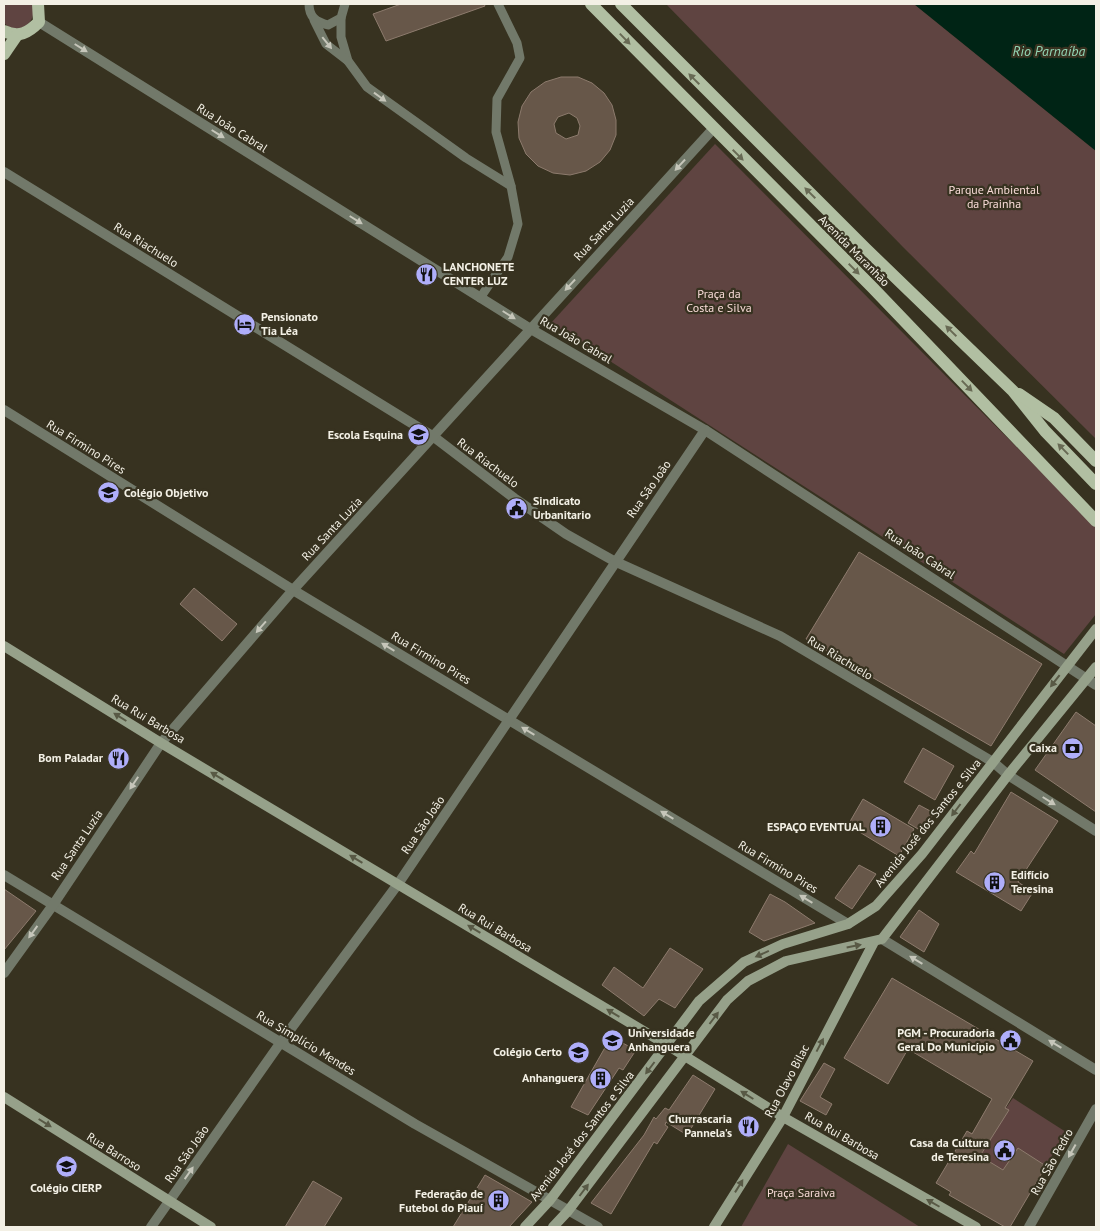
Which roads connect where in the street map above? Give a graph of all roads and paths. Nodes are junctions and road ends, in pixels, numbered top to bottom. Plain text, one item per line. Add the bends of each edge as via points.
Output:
1 (38, 4) edge
2 (309, 4) edge
3 (345, 4) edge
4 (498, 4) edge
5 (591, 4) edge
6 (621, 4) edge
7 (341, 18) junction
8 (314, 19) junction
9 (39, 22) junction
10 (4, 31) edge
11 (17, 35) junction
12 (4, 54) edge
13 (348, 61) junction
14 (713, 129) junction
15 (4, 172) edge
16 (512, 186) junction
17 (480, 298) junction
18 (529, 328) junction
19 (1013, 391) junction
20 (4, 410) edge
21 (705, 430) junction
22 (434, 437) junction
23 (1096, 461) edge
24 (1096, 484) edge
25 (1096, 521) edge
26 (614, 561) junction
27 (293, 590) junction
28 (1096, 629) edge
29 (4, 646) edge
30 (1068, 665) junction
31 (1096, 667) edge
32 (1087, 679) junction
33 (1096, 685) edge
34 (510, 720) junction
35 (161, 743) junction
36 (993, 762) junction
37 (1008, 775) junction
38 (1096, 831) edge
39 (4, 875) edge
40 (398, 884) junction
41 (53, 905) junction
42 (848, 924) junction
43 (878, 941) junction
44 (4, 973) edge
45 (281, 1042) junction
46 (667, 1045) junction
47 (684, 1056) junction
48 (1096, 1070) edge
49 (4, 1096) edge
50 (1096, 1109) edge
51 (782, 1117) junction
52 (550, 1200) junction
53 (169, 1202) junction
54 (568, 1211) junction
55 (151, 1227) edge
56 (211, 1227) edge
57 (525, 1227) edge
58 (553, 1227) edge
59 (598, 1227) edge
60 (714, 1227) edge
61 (976, 1227) edge
62 (1030, 1227) edge

1 - 9 main road
2 - 8 lane
3 - 7 lane
4 - 16 lane via 517,43 520,58 496,99 496,132
5 -> 14 main road, Avenida Maranhão
19 -> 6 main road, Avenida Maranhão via 866,250
7 - 8 lane via 328,25
7 - 13 lane
8 -> 13 lane via 326,44
9 - 11 main road via 31,30
9 -> 17 street, Rua João Cabral
10 - 11 main road
11 - 12 main road
13 -> 16 lane via 367,87 466,158
14 -> 18 street, Rua Santa Luzia
14 -> 25 main road, Avenida Maranhão via 872,287
15 - 22 street, Rua Riachuelo
16 - 17 lane via 518,224 508,257
17 -> 18 street, Rua João Cabral
18 - 21 street, Rua João Cabral
18 - 22 street, Rua Santa Luzia
19 - 23 main road via 1054,418
24 -> 19 main road, Avenida Maranhão
20 - 27 street, Rua Firmino Pires
21 - 26 street, Rua São João
21 - 30 street, Rua João Cabral
22 - 26 street, Rua Riachuelo via 538,516
22 - 27 street, Rua Santa Luzia
26 - 34 street, Rua São João
26 - 36 street, Rua Riachuelo via 780,636
34 -> 27 street, Rua Firmino Pires
27 -> 35 street, Rua Santa Luzia
28 - 30 street, Avenida José dos Santos e Silva
35 -> 29 street, Rua Rui Barbosa
30 - 32 street, Rua João Cabral
30 -> 36 street, Avenida José dos Santos e Silva
31 - 32 street
32 - 33 street, Rua João Cabral
32 - 37 street
34 - 40 street, Rua São João
42 -> 34 street, Rua Firmino Pires
40 -> 35 street, Rua Rui Barbosa
35 -> 41 street, Rua Santa Luzia
36 - 37 street, Rua Riachuelo
36 -> 42 street, Avenida José dos Santos e Silva via 897,885 876,906
37 -> 38 street, Rua Riachuelo
37 - 43 street
39 - 41 street, Rua Simplício Mendes
40 - 45 street, Rua São João
46 -> 40 street, Rua Rui Barbosa
41 -> 44 street, Rua Santa Luzia
41 - 45 street, Rua Simplício Mendes
42 -> 46 street, Avenida José dos Santos e Silva via 783,944 744,962 699,1001
47 -> 43 street via 727,1000 748,981 786,961
48 -> 43 street
51 -> 43 street, Rua Olavo Bilac
45 - 52 street, Rua Simplício Mendes via 415,1124
53 -> 45 street, Rua São João
46 - 47 street, Rua Rui Barbosa
46 -> 52 street, Avenida José dos Santos e Silva
51 -> 47 street, Rua Rui Barbosa
54 -> 47 street
49 -> 53 street, Rua Barroso
50 -> 62 street, Rua São Pedro
60 -> 51 street, Rua Olavo Bilac
61 -> 51 street, Rua Rui Barbosa
52 - 54 street, Rua Simplício Mendes
52 - 57 street, Avenida José dos Santos e Silva
53 - 55 street, Rua São João
53 - 56 street, Rua Barroso
54 - 58 street
54 - 59 street, Rua Simplício Mendes

